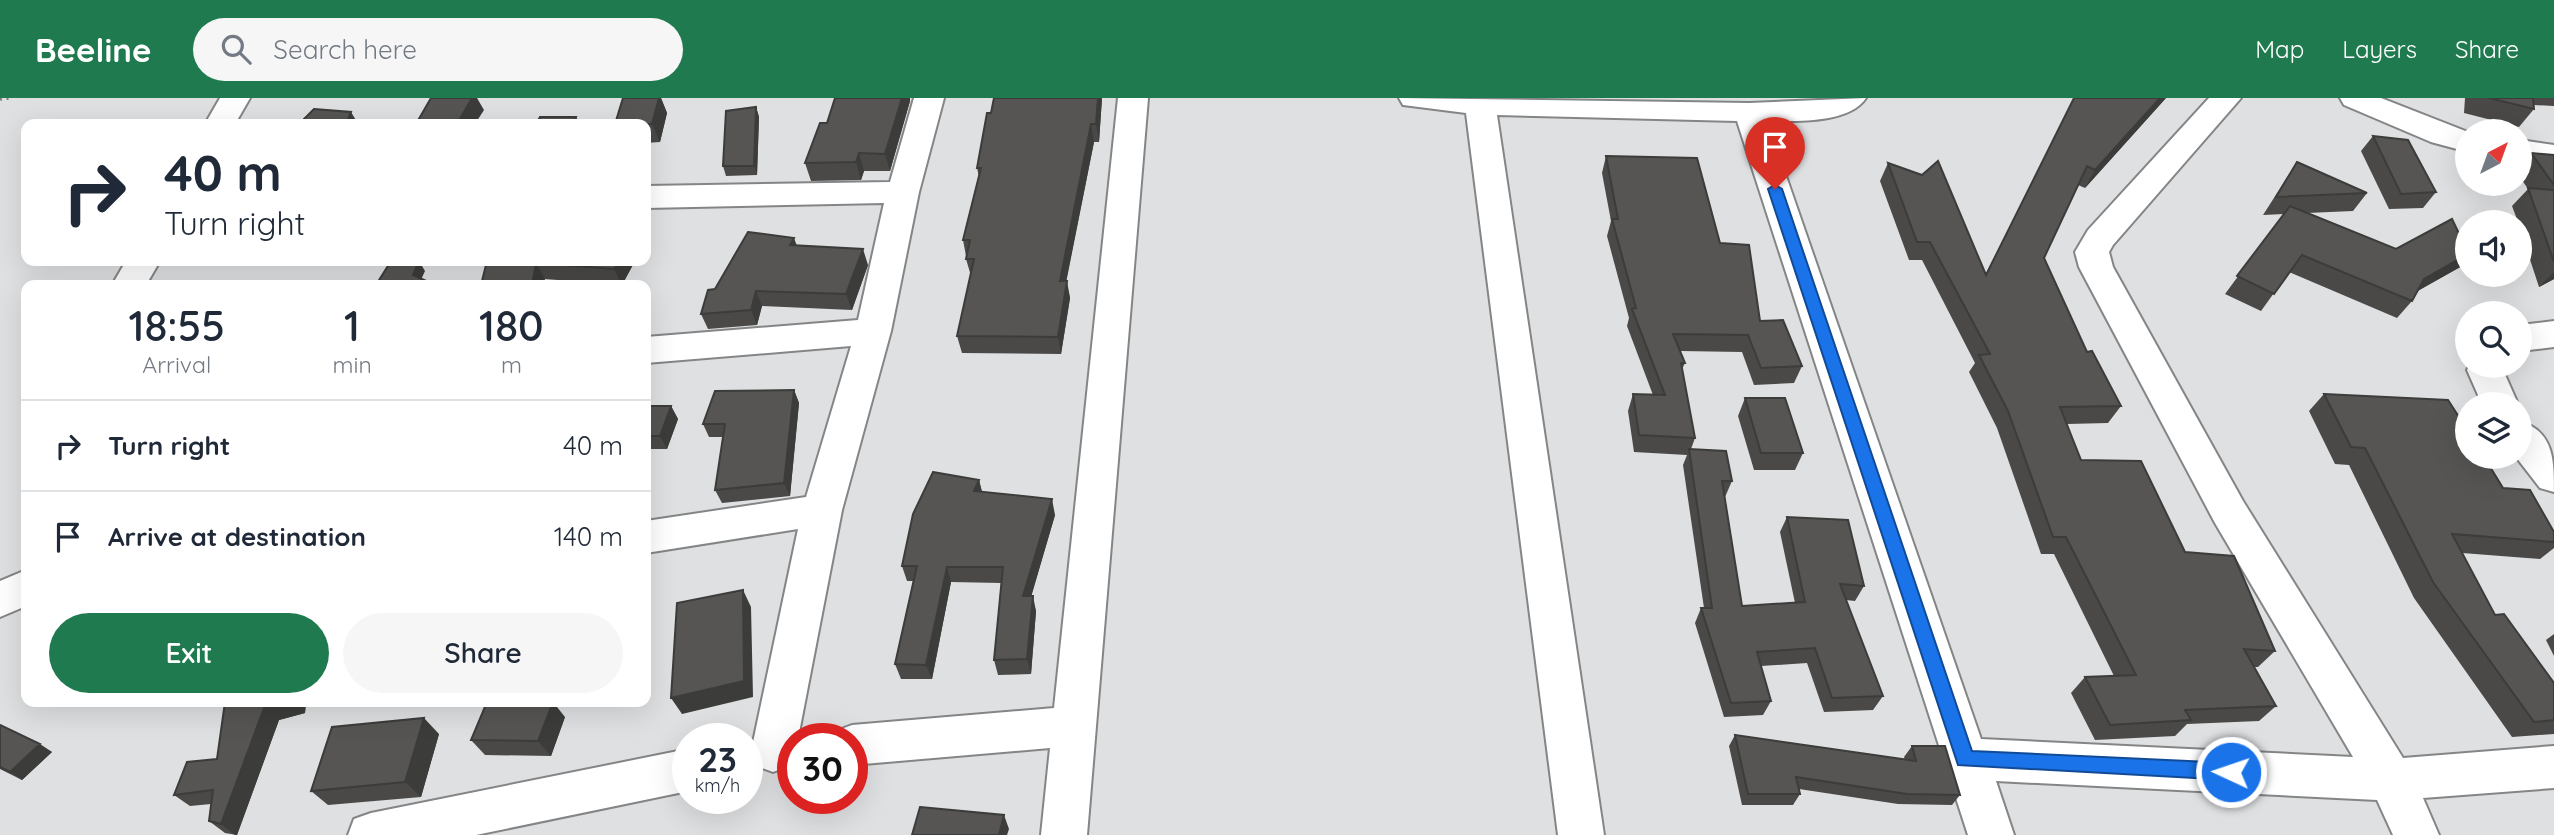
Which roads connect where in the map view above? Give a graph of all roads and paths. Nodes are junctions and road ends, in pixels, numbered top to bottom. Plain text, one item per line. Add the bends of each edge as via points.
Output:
1 (10, 98) edge
2 (235, 98) edge
3 (929, 98) edge
4 (1133, 98) edge
5 (1414, 98) edge
6 (1851, 98) edge
7 (2226, 98) edge
8 (2355, 98) edge
9 (0, 99) edge
10 (1480, 102) edge
11 (1749, 112) junction
12 (223, 119) edge
13 (2455, 138) edge
14 (2532, 152) edge
15 (2554, 155) edge
16 (903, 192) junction
17 (651, 197) edge
18 (873, 331) junction
19 (2554, 334) edge
20 (2532, 337) edge
21 (651, 350) edge
22 (2532, 450) edge
23 (2554, 478) edge
24 (822, 510) junction
25 (651, 536) edge
26 (21, 590) edge
27 (0, 600) edge
28 (1072, 726) junction
29 (868, 744) edge
30 (771, 753) edge
31 (1965, 759) junction
32 (2554, 767) edge
33 (672, 773) edge
34 (2390, 780) junction
35 (371, 835) edge
36 (1064, 835) edge
37 (1581, 835) edge
38 (1991, 835) edge
39 (2416, 835) edge

1 - 9 path
2 - 12 street
3 - 16 street
4 - 28 street via 1101,464
5 - 10 street
6 - 11 street via 1818,111
7 - 34 street via 2092,252 2230,512
8 - 13 street
10 - 11 street
10 - 37 street
11 - 31 street
14 - 15 street
16 - 17 street
16 - 18 street
18 - 21 street
18 - 24 street
19 - 20 street
22 - 23 street
24 - 25 street
24 - 30 street
26 - 27 street
28 - 29 street
28 - 36 street
31 - 34 street
31 - 38 street
32 - 34 street
33 - 35 street
34 - 39 street

